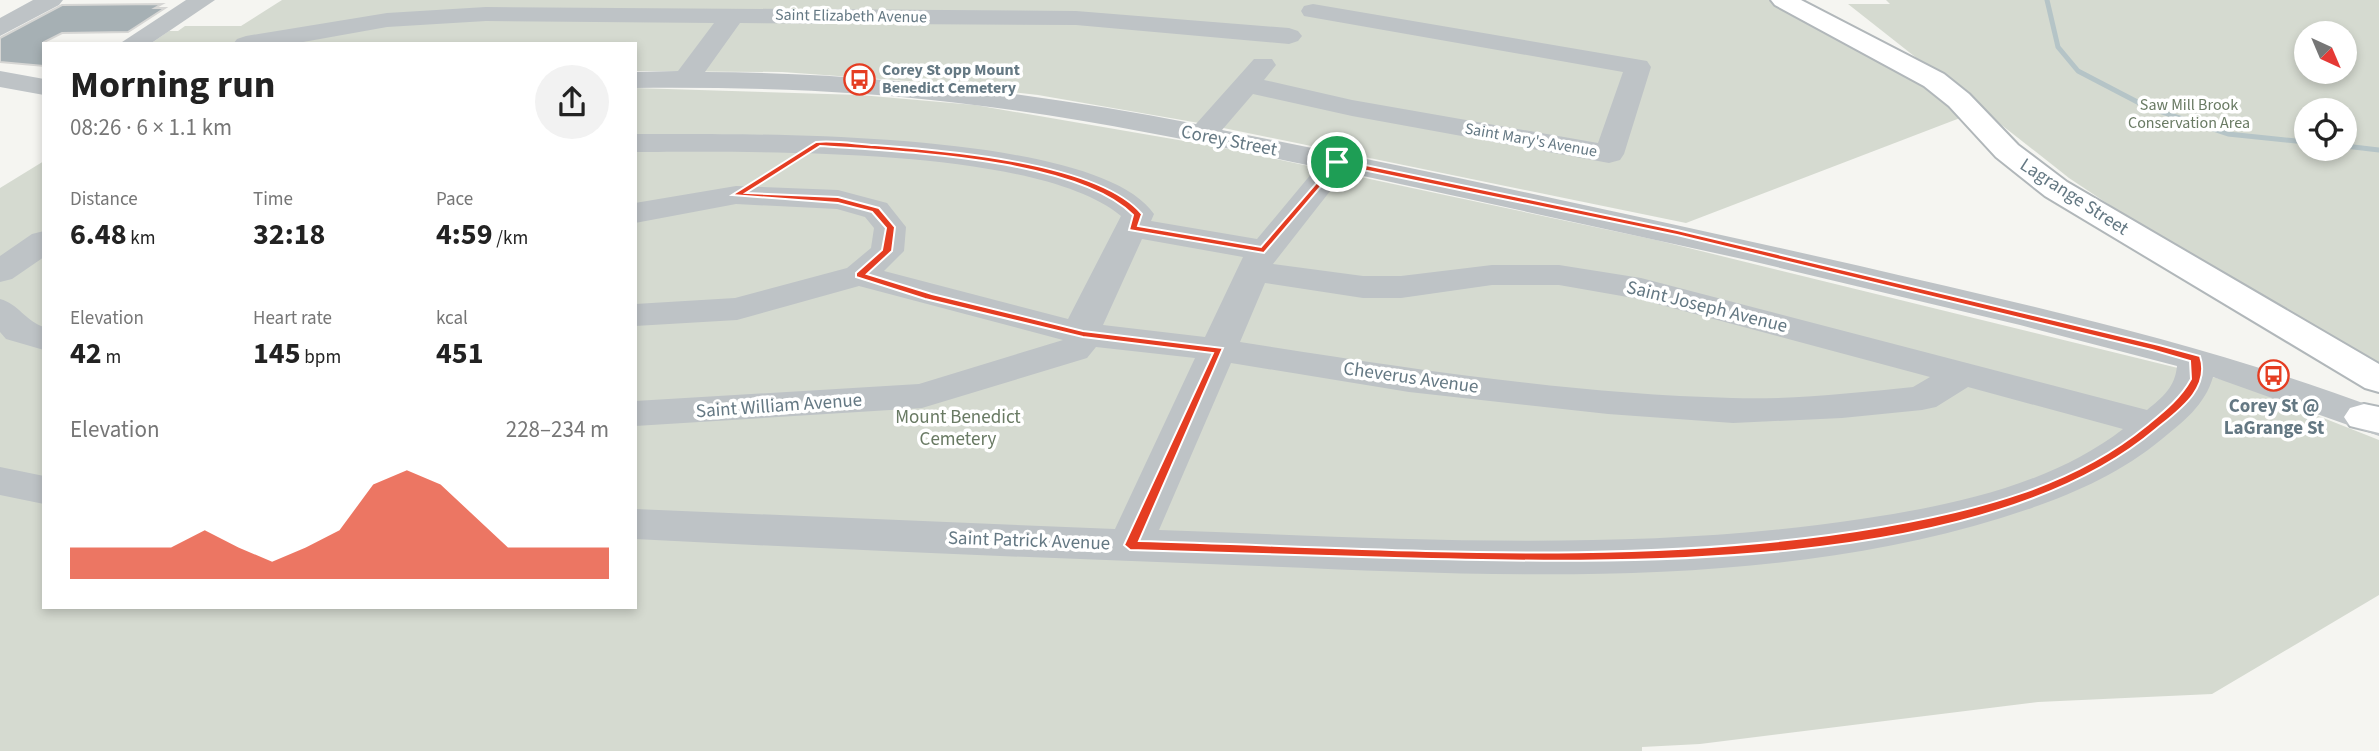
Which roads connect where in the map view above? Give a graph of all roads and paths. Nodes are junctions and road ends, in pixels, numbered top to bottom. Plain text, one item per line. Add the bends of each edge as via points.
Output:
1 (51, 0) edge
2 (203, 0) edge
3 (1783, 0) edge
4 (1319, 6) edge
5 (733, 15) junction
6 (0, 28) edge
7 (1289, 36) junction
8 (135, 42) edge
9 (258, 42) edge
10 (0, 79) edge
11 (686, 79) junction
12 (637, 80) edge
13 (1246, 84) junction
14 (42, 87) edge
15 (1202, 135) junction
16 (637, 143) edge
17 (819, 144) junction
18 (1337, 162) junction
19 (736, 195) junction
20 (637, 213) edge
21 (1133, 228) junction
22 (42, 242) edge
23 (1257, 261) junction
24 (0, 272) edge
25 (859, 275) junction
26 (0, 310) edge
27 (637, 315) edge
28 (1083, 334) junction
29 (42, 338) edge
30 (1219, 350) junction
31 (2196, 359) junction
32 (1965, 373) junction
33 (2379, 380) edge
34 (637, 414) edge
35 (2374, 420) edge
36 (2154, 424) junction
37 (0, 481) edge
38 (42, 490) edge
39 (637, 524) edge
40 (1130, 545) junction

1 - 6 street
2 - 8 street
3 - 33 main road, Lagrange Street via 1924,73 2056,190
4 - 7 street
4 - 13 street, Saint Mary's Avenue via 1638,67 1609,154
5 - 7 street, Saint Elizabeth Avenue via 1076,18
5 - 9 street, Saint Elizabeth Avenue via 452,15 374,22
5 - 11 street
7 - 13 street
10 - 14 street
11 - 12 street, Corey Street
11 - 15 street, Corey Street via 975,96
13 - 15 street
15 - 18 street, Corey Street
16 - 17 street
17 - 19 street
17 - 21 street via 918,151 1041,170 1124,200 1138,214
18 - 23 street
18 - 31 street, Corey Street via 1677,233
19 - 20 street
19 - 25 street via 838,200 876,210 890,227 887,251
21 - 23 street
21 - 28 street, Saint William Avenue via 1085,321
22 - 24 street
23 - 30 street
23 - 32 street, Saint Joseph Avenue via 1363,287 1401,288 1492,275 1559,275 1641,289
25 - 27 street via 737,309
25 - 28 street, Cheverus Avenue
26 - 29 street via 19,331
28 - 30 street, Cheverus Avenue
28 - 34 street, Saint William Avenue via 1074,350 922,396
30 - 32 street, Cheverus Avenue via 1409,380 1734,411 1923,398
30 - 40 street
31 - 35 street, Corey Street via 2271,381
31 - 36 street, Saint Patrick Avenue via 2194,386
32 - 36 street, Saint Joseph Avenue
36 - 40 street, Saint Patrick Avenue via 2124,450 2067,482 1952,519 1825,541 1682,554 1529,557
37 - 38 street
39 - 40 street, Saint Patrick Avenue

